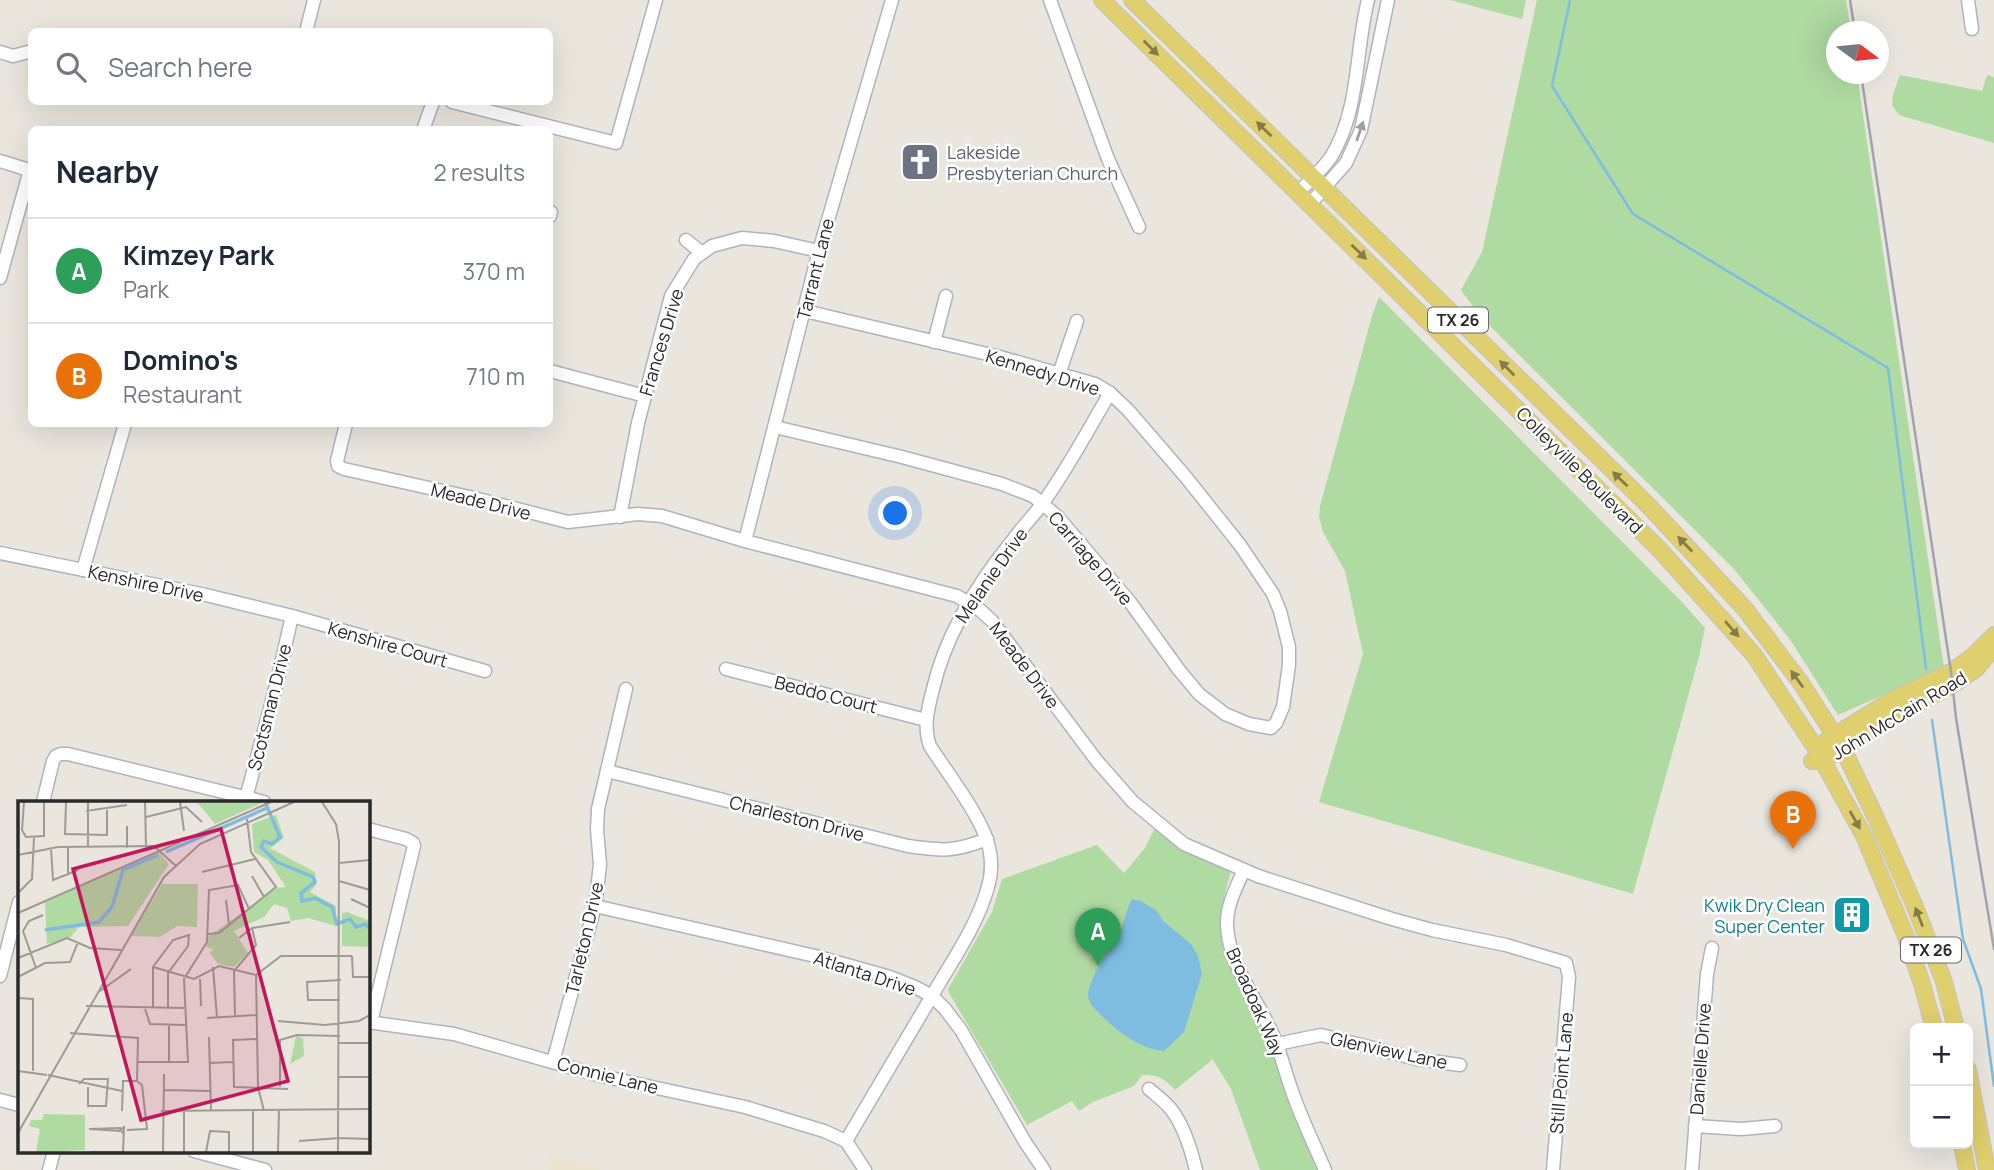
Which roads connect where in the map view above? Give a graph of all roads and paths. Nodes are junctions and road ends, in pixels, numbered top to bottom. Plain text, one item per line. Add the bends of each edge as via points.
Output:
1 (314, 0) edge
2 (656, 0) edge
3 (892, 0) edge
4 (1050, 0) edge
5 (1102, 0) edge
6 (1132, 0) edge
7 (1368, 0) edge
8 (1388, 0) edge
9 (1968, 0) edge
10 (307, 28) edge
11 (1972, 29) dead end
12 (0, 52) edge
13 (28, 52) edge
14 (1358, 65) junction
15 (1374, 68) junction
16 (432, 105) edge
17 (464, 105) edge
18 (424, 126) edge
19 (549, 126) edge
20 (553, 127) edge
21 (0, 161) edge
22 (28, 169) edge
23 (1312, 177) junction
24 (28, 180) edge
25 (1324, 189) junction
26 (1304, 199) junction
27 (1139, 227) dead end
28 (687, 240) dead end
29 (819, 251) junction
30 (702, 253) junction
31 (0, 278) edge
32 (946, 296) dead end
33 (805, 311) junction
34 (1077, 321) dead end
35 (934, 342) junction
36 (553, 372) edge
37 (1059, 374) junction
38 (1110, 393) junction
39 (645, 396) junction
40 (1555, 416) junction
41 (124, 427) edge
42 (345, 427) edge
43 (775, 427) junction
44 (1541, 431) junction
45 (1043, 504) junction
46 (620, 517) junction
47 (745, 541) junction
48 (0, 553) edge
49 (83, 570) junction
50 (968, 603) junction
51 (292, 616) junction
52 (1286, 635) joint
53 (1994, 635) edge
54 (1994, 647) edge
55 (726, 669) dead end
56 (485, 671) dead end
57 (626, 689) dead end
58 (926, 720) junction
59 (1839, 742) junction
60 (1819, 754) junction
61 (607, 771) junction
62 (246, 798) junction
63 (43, 801) edge
64 (257, 801) edge
65 (369, 829) edge
66 (987, 839) junction
67 (1244, 870) junction
68 (18, 905) edge
69 (595, 906) junction
70 (10, 933) edge
71 (1712, 947) dead end
72 (0, 976) edge
73 (1569, 977) joint
74 (932, 996) junction
75 (369, 1022) edge
76 (1933, 1023) edge
77 (1955, 1023) edge
78 (1277, 1044) junction
79 (553, 1062) junction
80 (1461, 1065) dead end
81 (1971, 1086) edge
82 (1149, 1089) dead end
83 (0, 1100) edge
84 (18, 1105) edge
85 (1695, 1126) junction
86 (1775, 1126) dead end
87 (846, 1141) junction
88 (1963, 1149) edge
89 (54, 1152) edge
90 (198, 1152) edge
91 (49, 1170) edge
92 (265, 1170) edge
93 (865, 1170) edge
94 (1044, 1170) edge
95 (1196, 1170) edge
96 (1325, 1170) edge
97 (1553, 1170) edge
98 (1692, 1170) edge
99 (1967, 1170) edge
100 (1987, 1170) edge

1 - 10 street
2 - 20 street via 617,143
3 - 29 street, Tarrant Lane
4 - 27 street via 1108,159
5 -> 26 main road, Colleyville Boulevard / TX 26
23 -> 6 main road, Colleyville Boulevard / TX 26
7 - 14 street
8 - 15 street
9 - 11 street
12 - 13 street via 13,56
14 - 15 street
14 - 23 street via 1338,142 1330,159
25 -> 15 street via 1354,147
16 - 18 street
17 - 19 street
21 - 22 street
23 - 25 main road, Colleyville Boulevard / TX 26
23 - 26 street
24 - 31 street
25 - 26 street
40 -> 25 main road, Colleyville Boulevard / TX 26
26 -> 44 main road, Colleyville Boulevard / TX 26
28 - 30 street
29 - 30 street via 756,238 724,242
29 - 33 street, Tarrant Lane
30 - 39 street, Frances Drive via 671,296
32 - 35 street
33 - 35 street, Kennedy Drive
33 - 43 street, Tarrant Lane
34 - 37 street
35 - 37 street, Kennedy Drive
36 - 39 street
37 - 38 street, Kennedy Drive
38 - 45 street, Melanie Drive
38 - 52 street, Kennedy Drive via 1240,545 1273,594
39 - 46 street, Frances Drive
40 - 44 main road
59 -> 40 main road, Colleyville Boulevard / TX 26 via 1801,683 1724,584
41 - 49 street
42 - 46 street, Meade Drive via 337,461 344,469 568,522
43 - 45 street, Carriage Drive via 1002,484
43 - 47 street, Tarrant Lane
44 -> 60 main road, Colleyville Boulevard / TX 26 via 1731,628 1762,666
45 - 50 street, Melanie Drive
45 - 52 street, Carriage Drive via 1130,602 1199,694 1225,714 1266,728 1276,723 1289,665
46 - 47 street, Meade Drive via 662,516
47 - 50 street, Meade Drive via 957,596
48 - 49 street, Kenshire Drive
49 - 51 street, Kenshire Drive
50 - 58 street, Melanie Drive via 937,671
50 - 67 street, Meade Drive via 992,621 1133,802 1184,844
51 - 56 street, Kenshire Court
51 - 62 street, Scotsman Drive
53 - 59 main road, John McCain Road via 1951,672 1890,701
54 - 59 main road, John McCain Road via 1976,668 1951,685 1869,731
55 - 58 street, Beddo Court
57 - 61 street, Tarleton Drive
58 - 66 street, Melanie Drive via 930,746
59 - 60 main road, John McCain Road
77 -> 59 main road, Colleyville Boulevard / TX 26 via 1916,909
60 -> 76 main road, Colleyville Boulevard / TX 26 via 1864,836 1905,934
61 - 66 street, Charleston Drive via 908,846 951,850
61 - 69 street, Tarleton Drive via 598,809 600,865
62 - 63 street via 61,754 53,761
62 - 64 street
65 - 75 street via 414,846
66 - 74 street, Melanie Drive via 988,888
67 - 73 street, Meade Drive via 1392,919 1557,959 1566,963
67 - 78 street, Broadoak Way via 1228,911 1231,948
68 - 70 street
69 - 74 street, Atlanta Drive via 816,957 890,977
69 - 79 street, Tarleton Drive
70 - 72 street
71 - 85 street, Danielle Drive
73 - 97 street, Still Point Lane
74 - 87 street, Melanie Drive
74 - 94 street, Atlanta Drive via 961,1030
75 - 79 street, Connie Lane via 454,1034
78 - 80 street, Glenview Lane via 1321,1035
78 - 96 street, Broadoak Way
79 - 87 street, Connie Lane via 745,1107
81 - 100 main road
82 - 95 street via 1176,1117
83 - 84 street
85 - 86 street
85 - 98 street, Danielle Drive
87 - 93 street
88 - 99 main road
89 - 91 street
90 - 92 street

